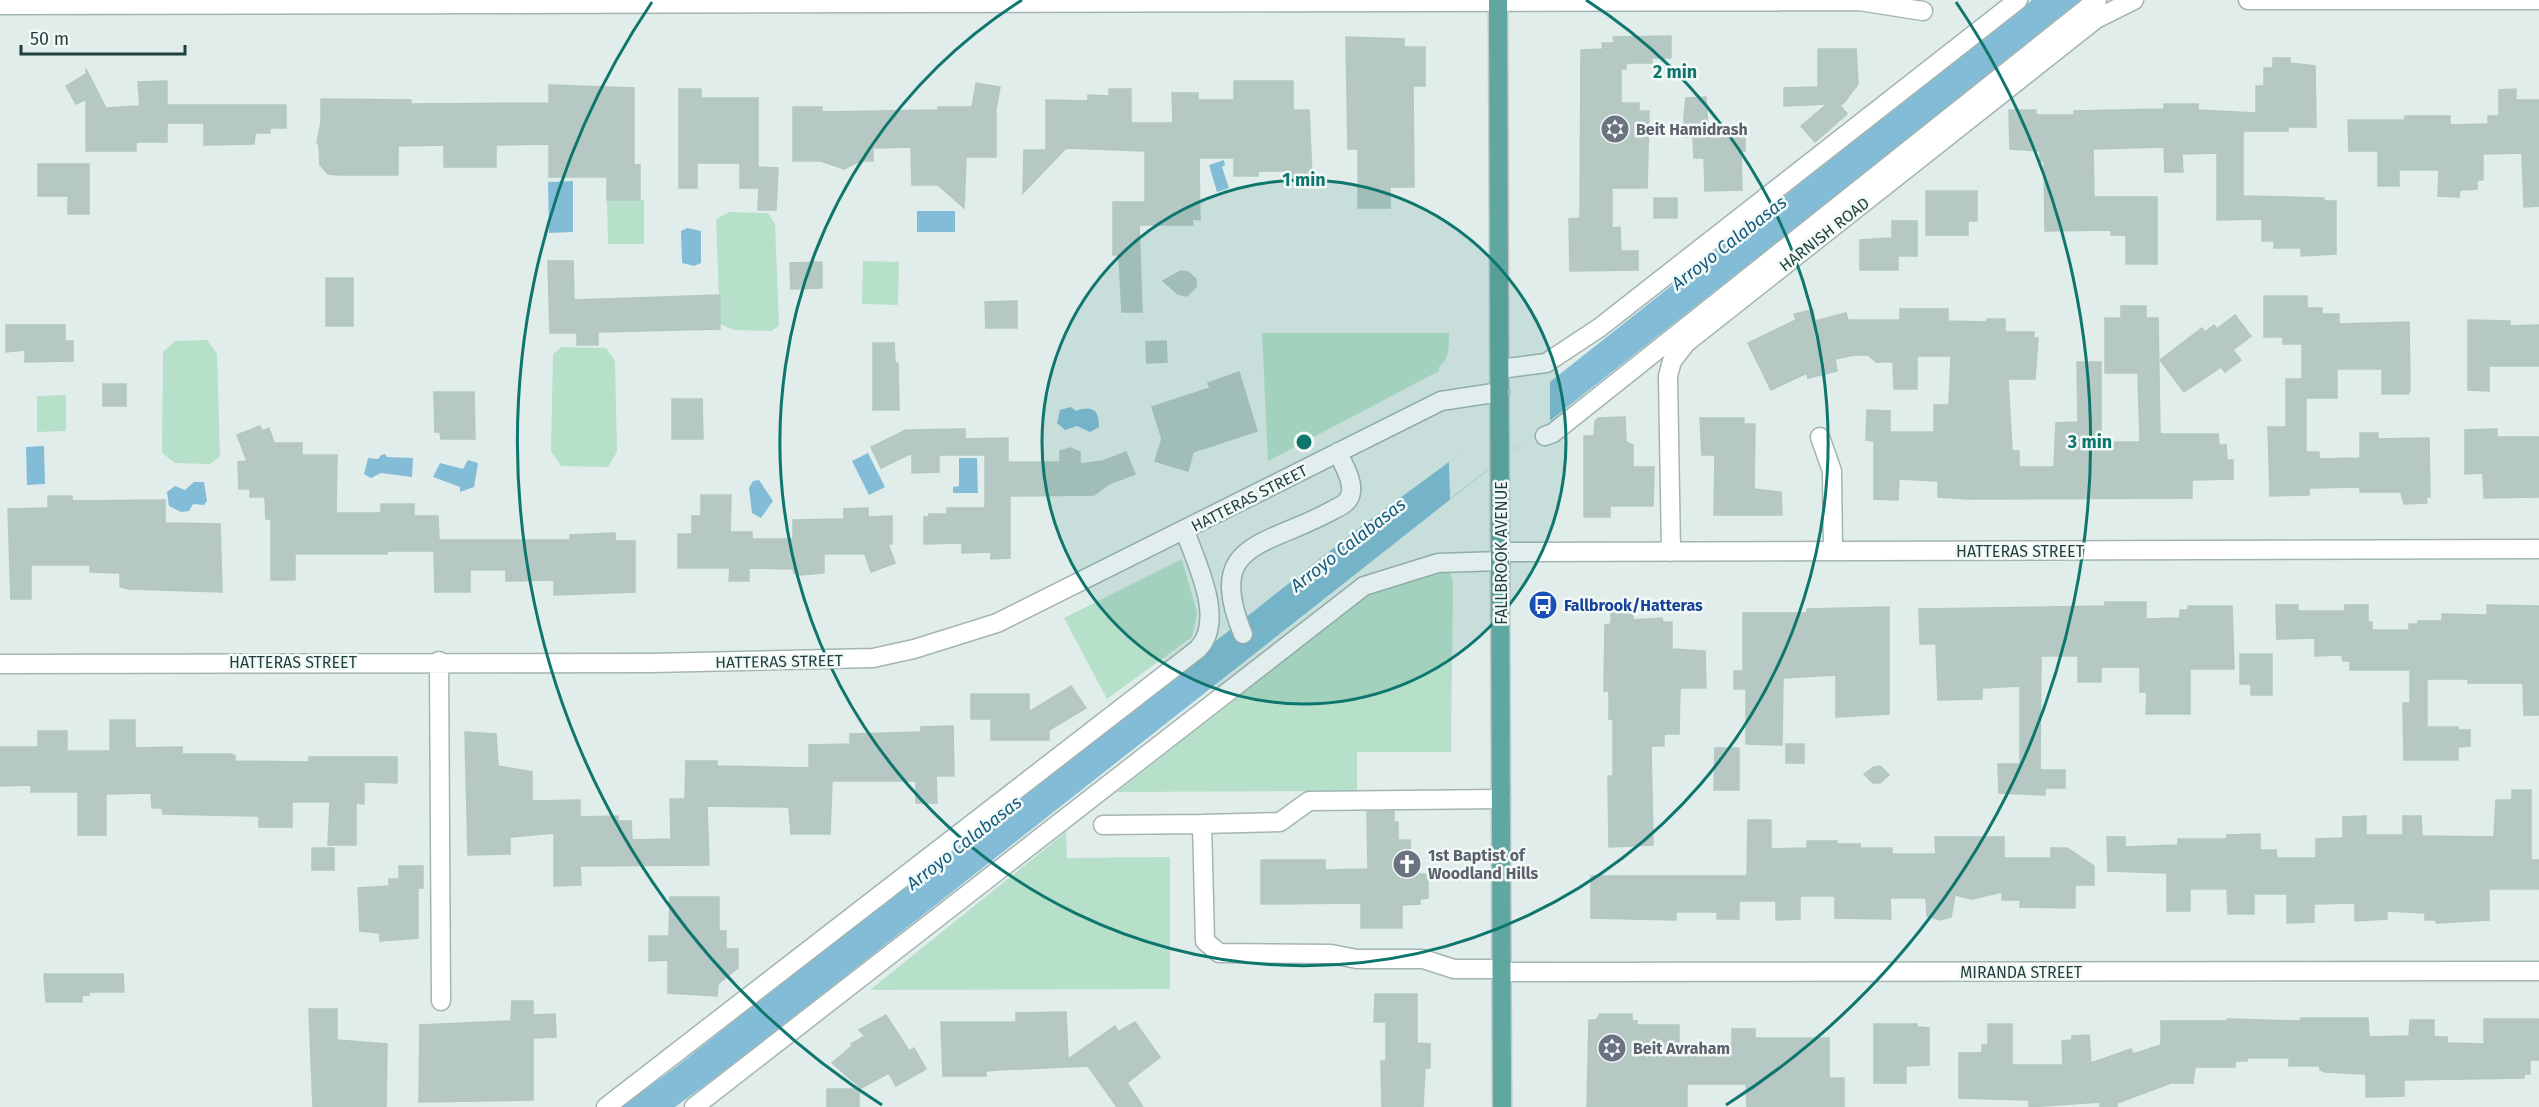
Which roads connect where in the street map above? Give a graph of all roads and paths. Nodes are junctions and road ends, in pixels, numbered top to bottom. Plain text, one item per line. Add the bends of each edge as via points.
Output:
1 (2018, 0) edge
2 (2097, 0) edge
3 (2134, 0) edge
4 (2248, 0) edge
5 (2539, 0) edge
6 (1498, 1) edge
7 (0, 5) edge
8 (1923, 11) dead end
9 (1500, 369) junction
10 (1500, 392) junction
11 (1545, 436) dead end
12 (1820, 437) dead end
13 (1338, 452) junction
14 (1185, 531) junction
15 (2539, 549) edge
16 (1833, 551) junction
17 (1671, 552) junction
18 (1501, 556) junction
19 (1243, 634) dead end
20 (439, 661) junction
21 (0, 664) edge
22 (1502, 799) junction
23 (1202, 824) junction
24 (1103, 825) dead end
25 (1502, 970) junction
26 (2539, 971) edge
27 (441, 1001) dead end
28 (606, 1107) edge
29 (694, 1107) edge
30 (1502, 1107) edge

1 - 9 street via 1599,328 1546,363
2 - 11 street
3 - 17 street, HARNISH ROAD via 2096,19 1686,343 1672,361 1668,376
4 - 5 street
6 - 7 street
6 - 8 street via 1859,1
6 - 9 main road, FALLBROOK AVENUE
9 - 10 main road, FALLBROOK AVENUE
10 - 13 street, HATTERAS STREET via 1441,401
10 - 18 main road, FALLBROOK AVENUE
12 - 16 street via 1832,471
13 - 14 street, HATTERAS STREET
13 - 19 street via 1351,484 1352,494 1346,502 1242,554 1232,568 1232,609
14 - 20 street, HATTERAS STREET via 997,623 873,658 651,663
14 - 28 street via 1210,608 1209,632 1198,649
15 - 16 street, HATTERAS STREET
16 - 17 street, HATTERAS STREET
17 - 18 street, HATTERAS STREET
18 - 22 main road, FALLBROOK AVENUE
18 - 29 street, HATTERAS STREET via 1438,563 1364,586
20 - 21 street, HATTERAS STREET
20 - 27 street
22 - 23 street via 1309,801 1280,822
22 - 25 main road, FALLBROOK AVENUE
23 - 24 street
23 - 25 street, MIRANDA STREET via 1204,941 1219,953 1423,959 1454,969
25 - 26 street, MIRANDA STREET
25 - 30 main road, FALLBROOK AVENUE

